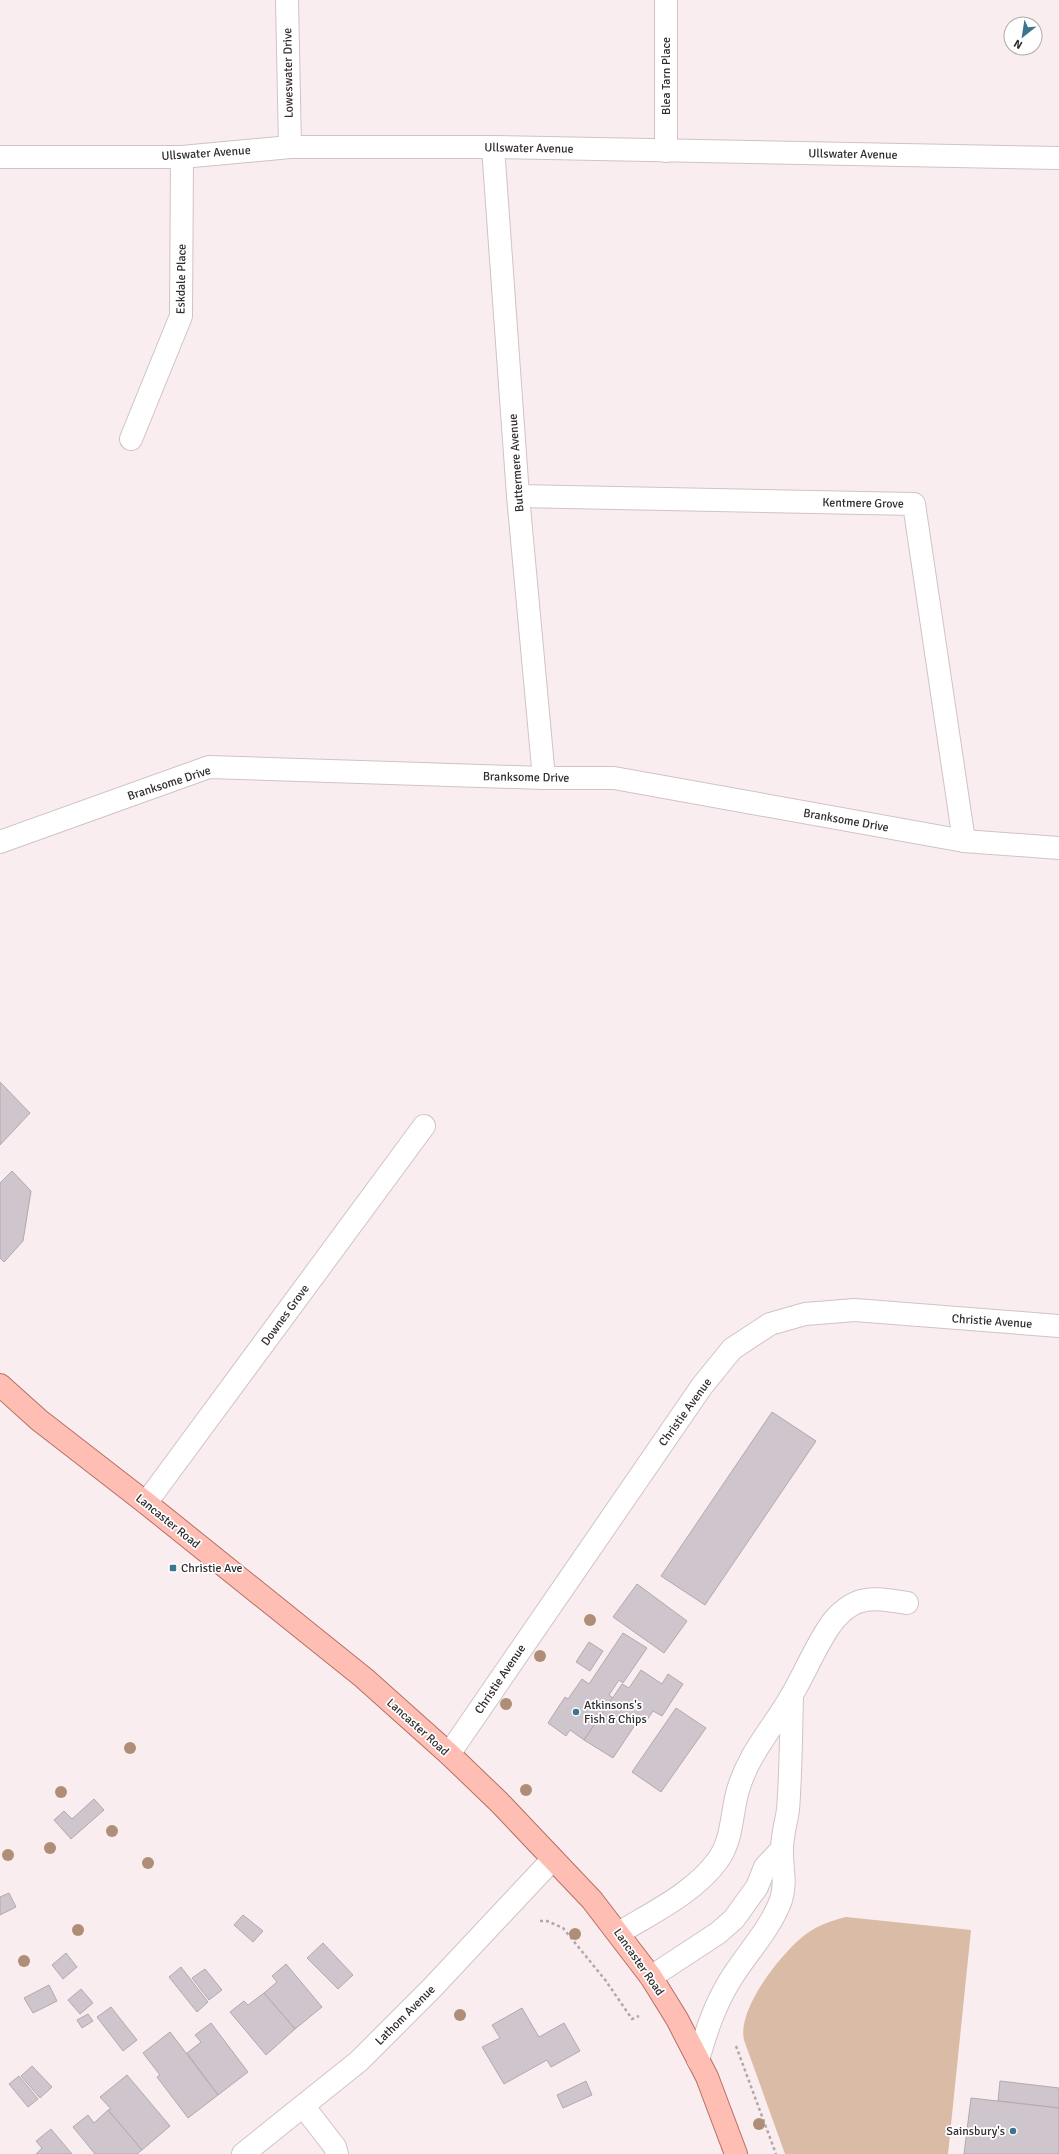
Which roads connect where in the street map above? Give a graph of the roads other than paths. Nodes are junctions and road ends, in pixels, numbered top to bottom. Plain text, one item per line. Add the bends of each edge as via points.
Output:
1 (287, 0) edge
2 (666, 0) edge
3 (290, 146) junction
4 (493, 147) junction
5 (666, 151) junction
6 (0, 157) edge
7 (182, 157) junction
8 (1059, 158) edge
9 (131, 439) dead end
10 (518, 496) junction
11 (544, 778) junction
12 (964, 841) junction
13 (0, 842) edge
14 (1059, 848) edge
15 (424, 1126) dead end
16 (1059, 1326) edge
17 (0, 1386) edge
18 (146, 1503) junction
19 (906, 1603) dead end
20 (792, 1695) junction
21 (449, 1754) junction
22 (782, 1849) junction
23 (552, 1860) junction
24 (619, 1933) junction
25 (651, 1977) junction
26 (698, 2060) junction
27 (304, 2106) junction
28 (243, 2154) edge
29 (337, 2154) edge
30 (736, 2154) edge

1 - 3 street, Loweswater Drive
2 - 5 street, Blea Tarn Place
3 - 4 street, Ullswater Avenue
3 - 7 street, Ullswater Avenue
4 - 5 street, Ullswater Avenue
4 - 10 street, Buttermere Avenue
5 - 8 street, Ullswater Avenue
6 - 7 street, Ullswater Avenue
7 - 9 street, Eskdale Place via 181,316
10 - 11 street, Buttermere Avenue
10 - 12 street, Kentmere Grove via 914,504
11 - 12 street, Branksome Drive via 614,778
11 - 13 street, Branksome Drive via 209,767
12 - 14 street, Branksome Drive
15 - 18 street, Downes Grove
16 - 21 street, Christie Avenue via 855,1310 806,1314 770,1324 732,1349 702,1386
17 - 18 main road, Lancaster Road via 39,1420
18 - 21 main road, Lancaster Road via 364,1678
19 - 20 street via 880,1600 859,1602 840,1614 829,1626
20 - 22 street via 790,1772
20 - 24 street via 750,1758 738,1791 729,1838 719,1858 705,1877
21 - 23 main road, Lancaster Road via 499,1802
22 - 25 street via 766,1867 757,1888 734,1918 718,1933
22 - 26 street via 785,1873 781,1900 717,2003
23 - 24 main road, Lancaster Road via 592,1900
23 - 27 street, Lathom Avenue via 370,2050
24 - 25 main road, Lancaster Road
25 - 26 main road, Lancaster Road via 677,2018
26 - 30 main road, Lancaster Road
27 - 28 street, Lathom Avenue
27 - 29 street via 335,2147

